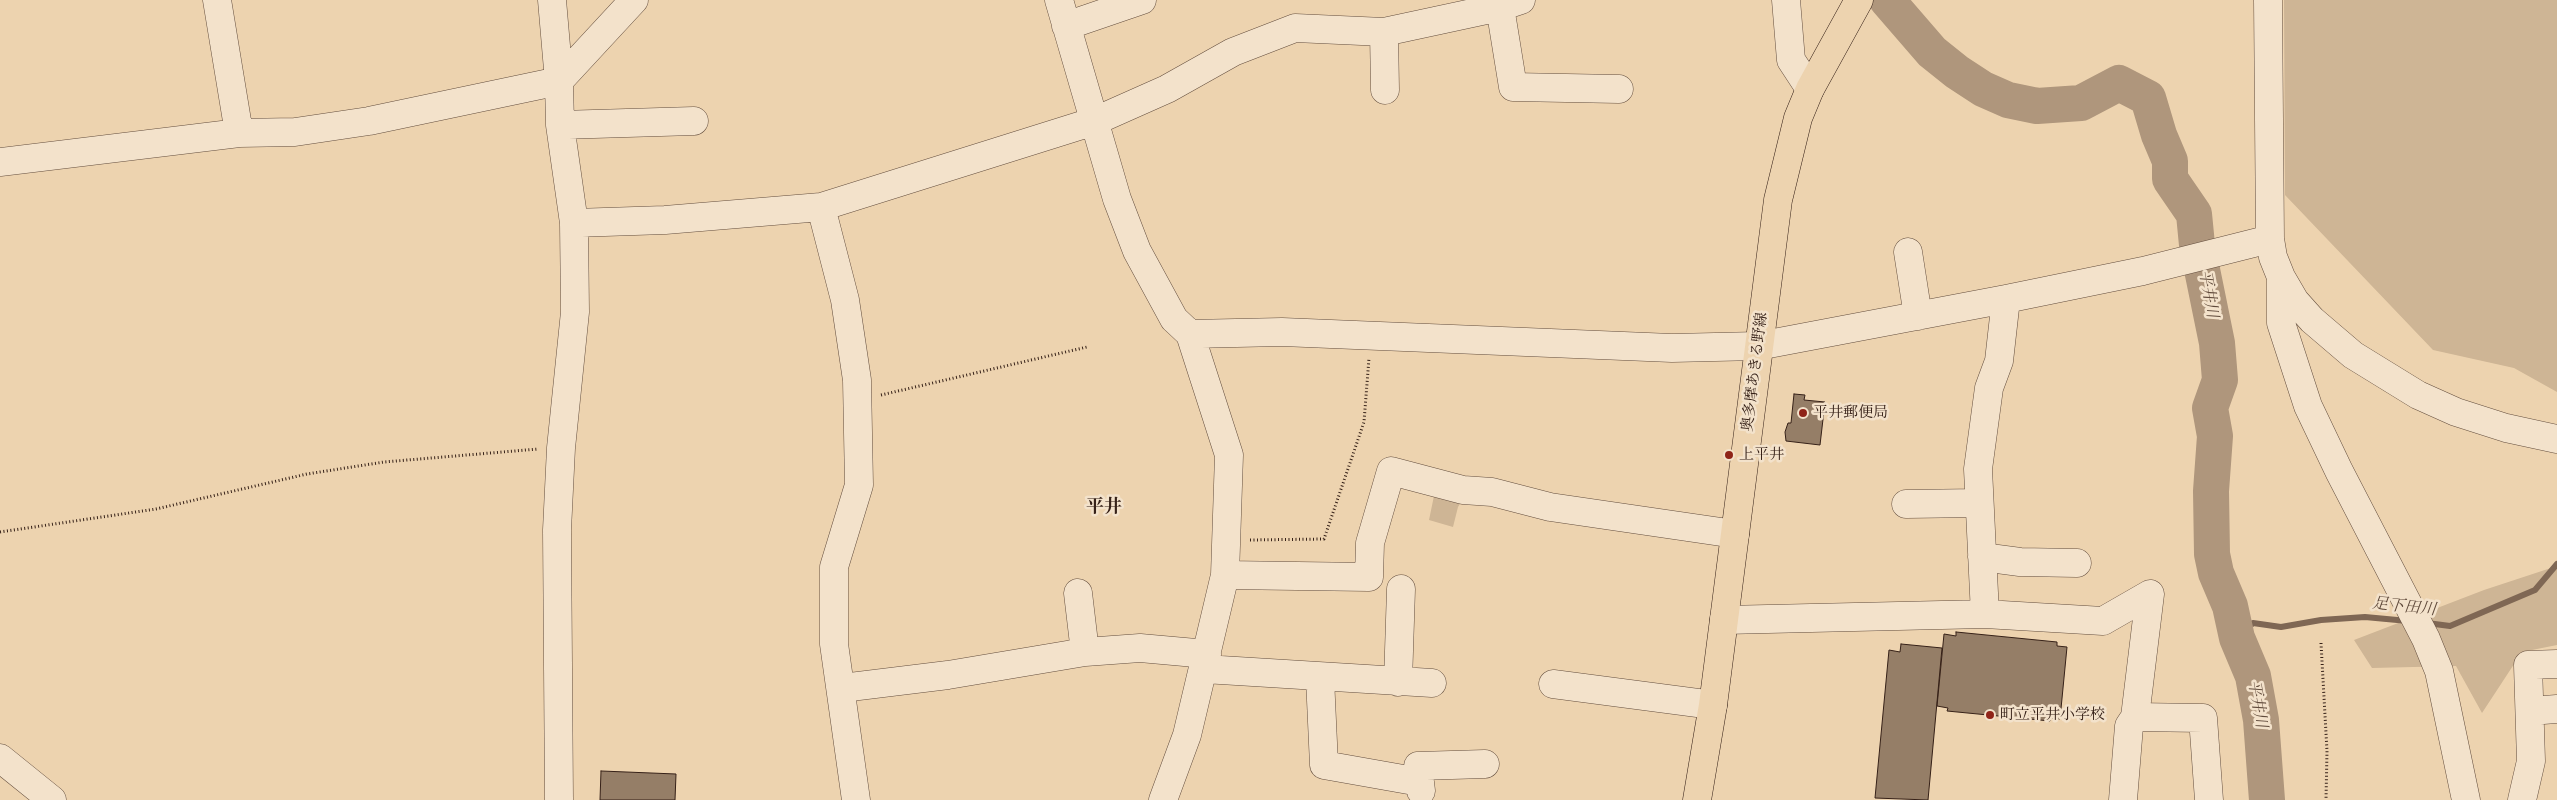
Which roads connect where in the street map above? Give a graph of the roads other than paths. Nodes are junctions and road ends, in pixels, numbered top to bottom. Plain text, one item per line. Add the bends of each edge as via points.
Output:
1 (217, 0) edge
2 (552, 0) edge
3 (634, 0) edge
4 (1059, 0) edge
5 (1142, 0) edge
6 (1786, 0) edge
7 (2268, 0) edge
8 (1511, 4) edge
9 (1854, 8) edge
10 (1066, 26) junction
11 (1384, 32) junction
12 (559, 81) junction
13 (1619, 88) dead end
14 (1810, 88) junction
15 (1385, 90) dead end
16 (694, 121) dead end
17 (1095, 121) junction
18 (560, 125) junction
19 (240, 133) junction
20 (0, 162) edge
21 (821, 207) junction
22 (574, 223) junction
23 (2270, 239) junction
24 (1908, 252) dead end
25 (2281, 277) junction
26 (2006, 299) junction
27 (1918, 316) junction
28 (1190, 334) junction
29 (1758, 346) junction
30 (2557, 439) edge
31 (1978, 502) junction
32 (1906, 504) dead end
33 (1735, 534) junction
34 (1982, 558) junction
35 (2077, 563) dead end
36 (1225, 575) junction
37 (1401, 589) dead end
38 (1078, 593) dead end
39 (1985, 614) junction
40 (1724, 620) junction
41 (1085, 652) junction
42 (1205, 661) junction
43 (2557, 664) edge
44 (1320, 678) junction
45 (1398, 682) junction
46 (1432, 683) dead end
47 (1553, 684) dead end
48 (842, 688) junction
49 (1713, 705) junction
50 (2557, 709) edge
51 (2530, 711) junction
52 (2135, 717) junction
53 (0, 758) edge
54 (1485, 764) dead end
55 (1421, 791) edge
56 (52, 800) edge
57 (560, 800) edge
58 (856, 800) edge
59 (1163, 800) edge
60 (1697, 800) edge
61 (2123, 800) edge
62 (2209, 800) edge
63 (2466, 800) edge
64 (2522, 800) edge

1 - 19 street
2 - 12 street
3 - 12 street
4 - 10 street
5 - 10 street
6 - 14 street via 1791,60
7 - 23 street
8 - 11 street
8 - 13 street via 1513,87
9 - 14 main road, 奥多摩あきる野線
10 - 17 street
11 - 15 street
11 - 17 street via 1294,28 1234,52
12 - 18 street
12 - 19 street via 369,121 295,132
14 - 29 main road, 奥多摩あきる野線 via 1795,126 1778,200
16 - 18 street
17 - 21 street
17 - 28 street via 1117,199 1137,251 1174,319
18 - 22 street
19 - 20 street
21 - 22 street via 665,220
21 - 48 street via 845,300 857,380 859,485 834,567 834,644
22 - 57 street via 574,312 557,530
23 - 25 street
23 - 26 street via 2143,271
24 - 27 street
25 - 30 street via 2295,301 2312,320 2353,355 2382,374 2456,412 2506,428
25 - 63 street via 2281,323 2308,406 2440,671
26 - 27 street
26 - 31 street via 1999,361 1988,397 1978,469
27 - 29 street
28 - 29 street via 1282,332 1672,348
28 - 36 street via 1230,455
29 - 33 main road, 奥多摩あきる野線
31 - 32 street
31 - 34 street
33 - 36 street via 1550,507 1492,492 1462,490 1392,471 1370,543 1369,577
33 - 40 main road, 奥多摩あきる野線
34 - 35 street
34 - 39 street
36 - 42 street
37 - 45 street
38 - 41 street
39 - 40 street
39 - 52 street via 2103,621 2150,594
40 - 49 main road, 奥多摩あきる野線
41 - 42 street via 1140,648
41 - 48 street via 948,675
42 - 44 street
42 - 59 street via 1186,736
43 - 51 street via 2528,665
44 - 45 street
44 - 55 street via 1324,765
45 - 46 street
47 - 49 street
48 - 58 street
49 - 60 main road, 奥多摩あきる野線
50 - 51 street
51 - 64 street via 2531,762
52 - 61 street via 2129,726
52 - 62 street via 2203,718
53 - 56 street
54 - 55 street via 1418,766

